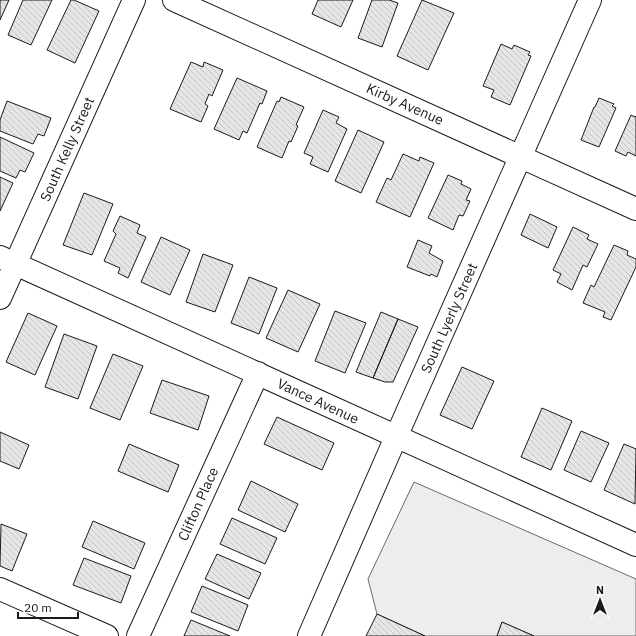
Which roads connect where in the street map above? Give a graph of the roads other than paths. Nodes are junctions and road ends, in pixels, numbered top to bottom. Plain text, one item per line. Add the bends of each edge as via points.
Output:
1 (134, 0) edge
2 (174, 0) edge
3 (590, 0) edge
4 (522, 156) junction
5 (636, 209) edge
6 (8, 261) edge
7 (0, 298) edge
8 (258, 373) junction
9 (396, 437) junction
10 (636, 544) edge
11 (0, 589) edge
12 (107, 636) edge
13 (138, 636) edge
14 (309, 636) edge

1 - 6 street, South Kelly Street
2 - 4 street, Kirby Avenue
3 - 4 street, South Lyerly Street
4 - 5 street, Kirby Avenue
4 - 9 street, South Lyerly Street
6 - 7 street, South Kelly Street
6 - 8 street, Vance Avenue
8 - 9 street, Vance Avenue
8 - 13 street, Clifton Place
9 - 10 street, Vance Avenue
9 - 14 street, South Lyerly Street
11 - 12 street

